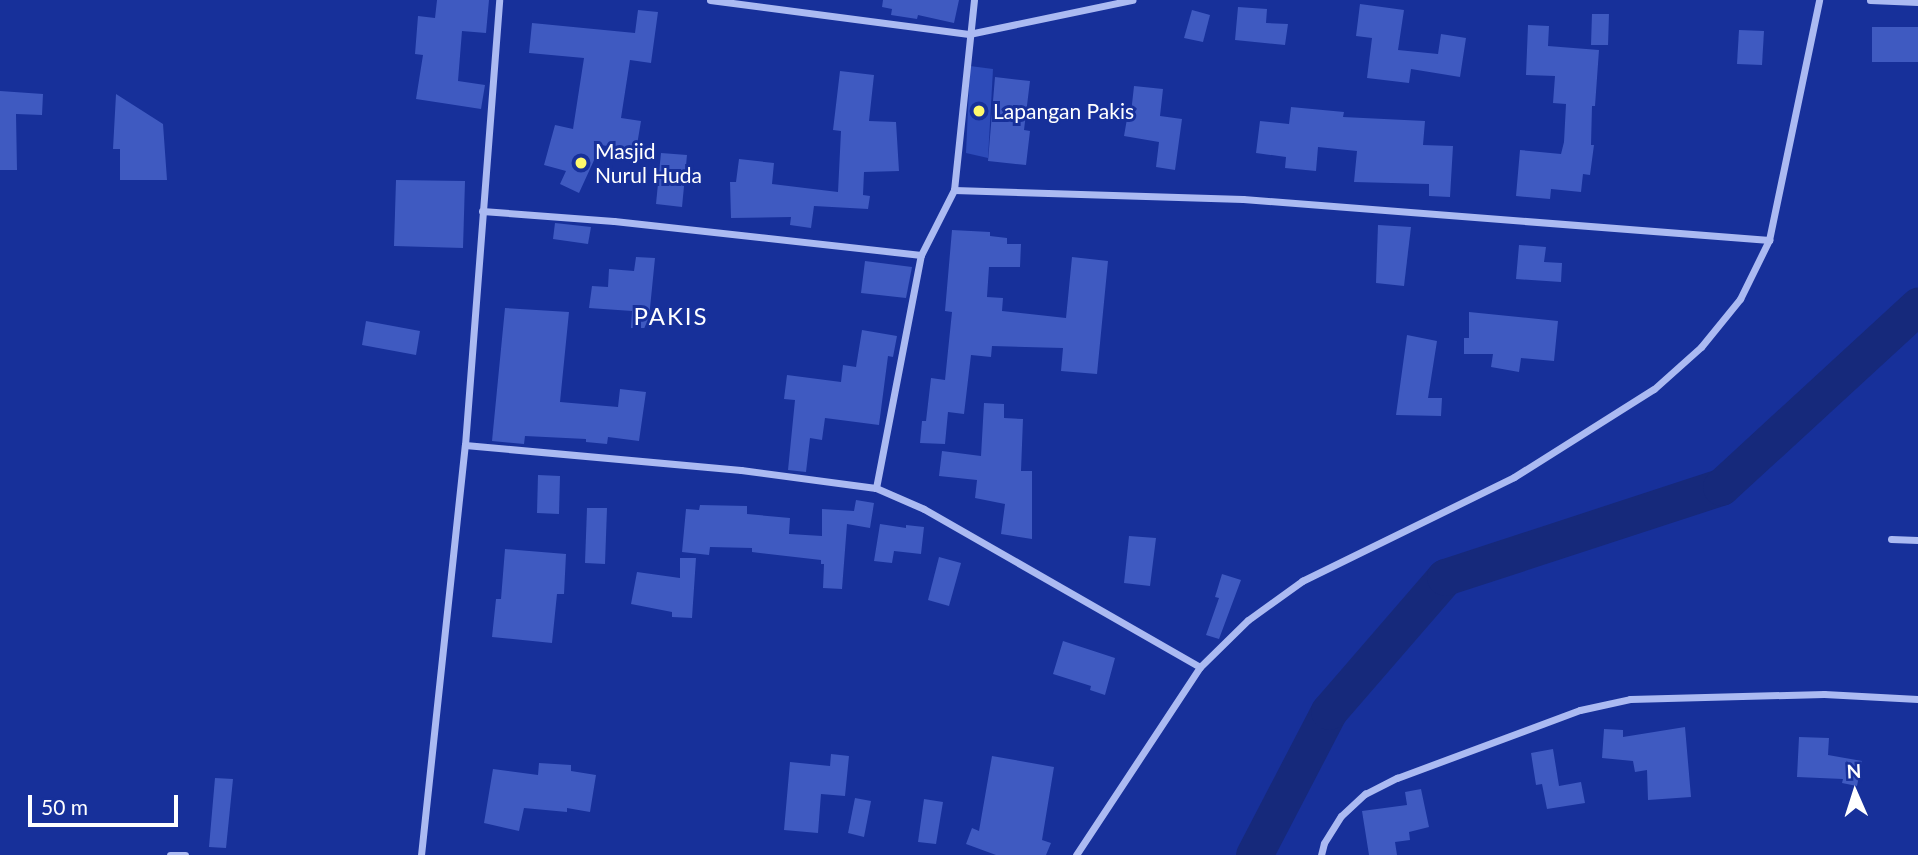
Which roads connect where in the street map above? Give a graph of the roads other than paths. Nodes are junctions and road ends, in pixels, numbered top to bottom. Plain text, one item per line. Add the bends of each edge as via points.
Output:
1 (499, 0) edge
2 (710, 0) edge
3 (974, 0) edge
4 (1132, 0) edge
5 (1819, 0) edge
6 (1870, 0) edge
7 (1918, 2) edge
8 (969, 34) junction
9 (954, 190) junction
10 (482, 211) junction
11 (1769, 240) junction
12 (921, 255) junction
13 (465, 445) junction
14 (877, 488) junction
15 (1891, 539) dead end
16 (1918, 540) edge
17 (1200, 667) junction
18 (1918, 699) edge
19 (170, 855) edge
20 (185, 855) edge
21 (421, 855) edge
22 (1076, 855) edge
23 (1321, 855) edge

1 - 10 street
2 - 8 street
3 - 8 street
4 - 8 street
5 - 11 street
6 - 7 street
8 - 9 street
9 - 11 street via 1243,199
9 - 12 street
10 - 12 street
10 - 13 street
11 - 17 street via 1740,299 1701,347 1654,389 1514,477 1303,581 1248,620
12 - 14 street
13 - 14 street via 741,470
13 - 21 street
14 - 17 street via 923,509
15 - 16 street
17 - 22 street
18 - 23 street via 1824,694 1630,699 1580,710 1365,794 1341,816
19 - 20 street

